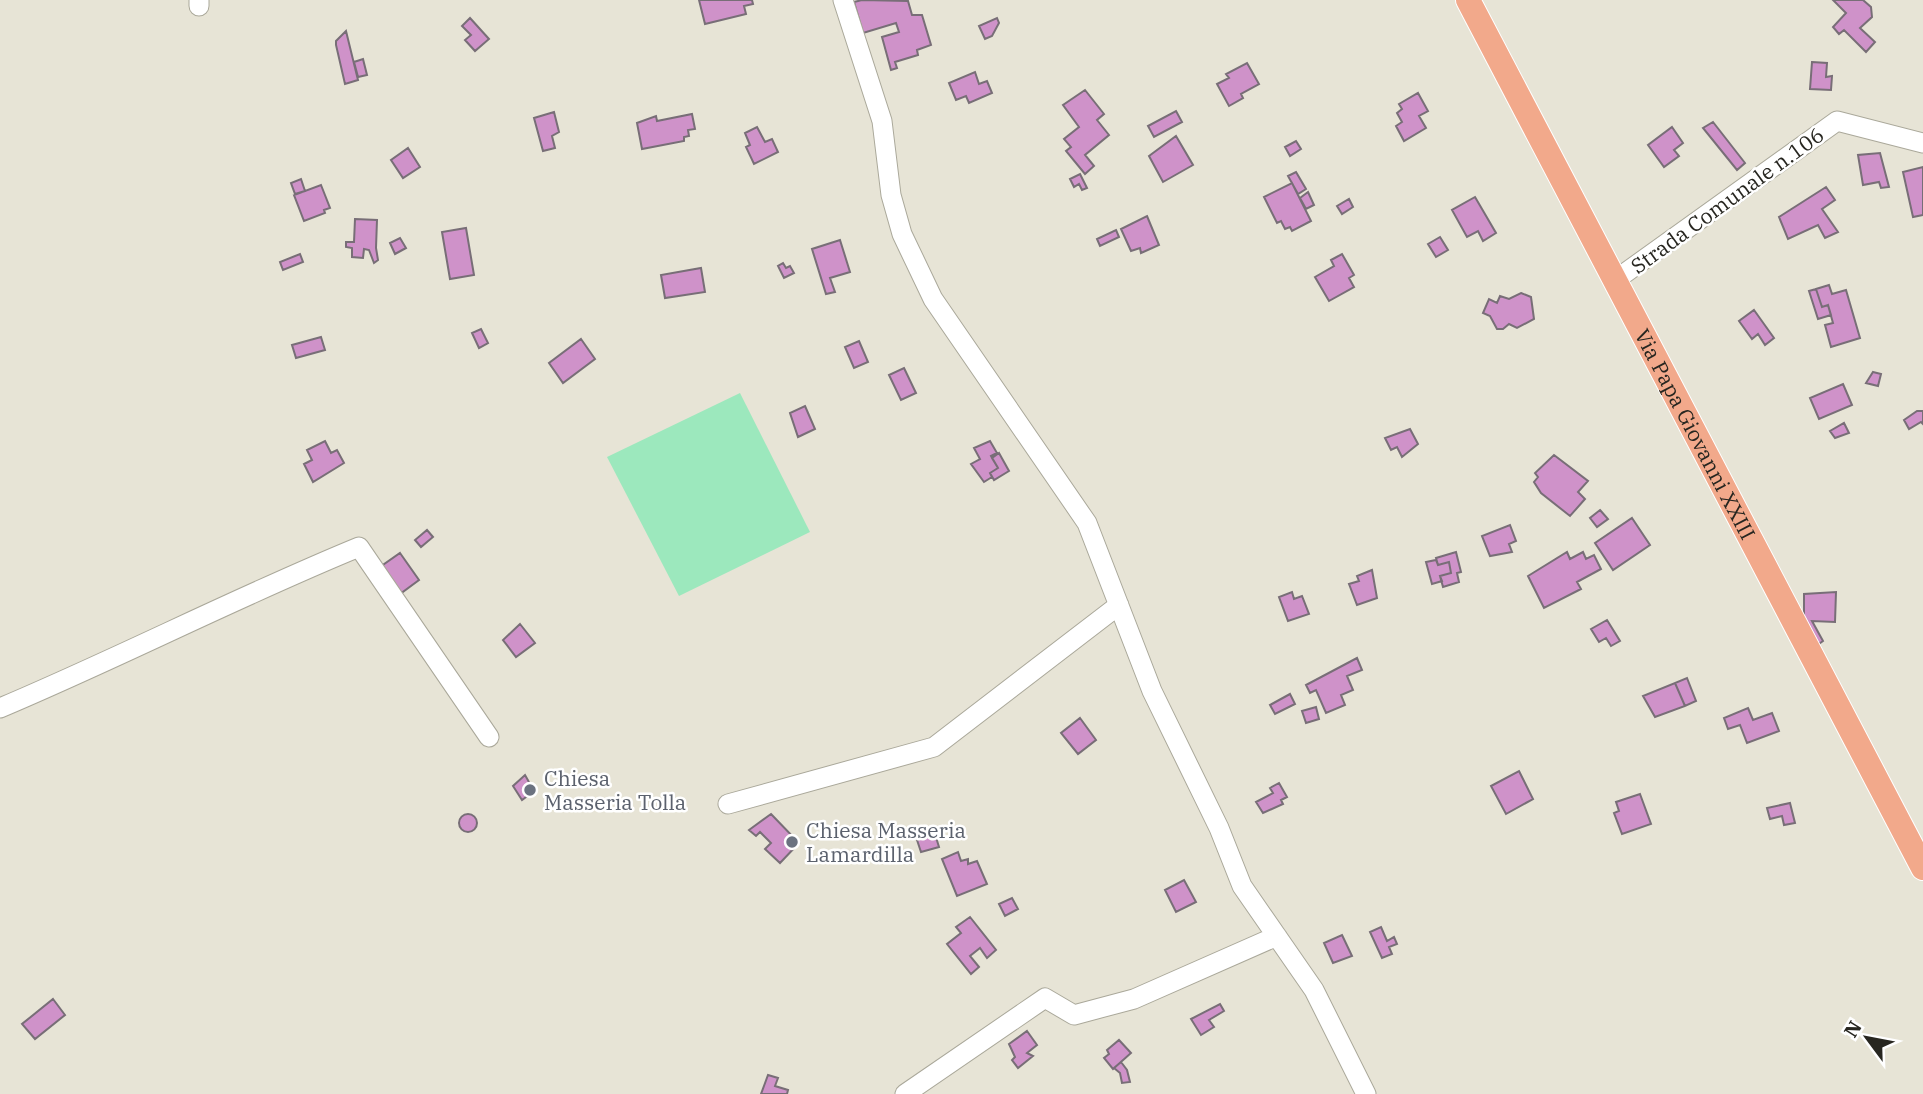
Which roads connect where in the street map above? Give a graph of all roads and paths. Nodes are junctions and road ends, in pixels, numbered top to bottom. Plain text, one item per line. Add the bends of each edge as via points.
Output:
1 (843, 0) edge
2 (1468, 0) edge
3 (1923, 143) edge
4 (1614, 281) junction
5 (1119, 605) junction
6 (0, 708) edge
7 (489, 737) dead end
8 (728, 804) dead end
9 (1923, 868) edge
10 (1277, 936) junction
11 (905, 1094) edge
12 (1366, 1094) edge

1 - 5 street via 882,121 891,195 902,234 933,299 1087,523
2 - 4 main road, Via Papa Giovanni XXIII
3 - 4 street, Strada Comunale n.106 via 1838,121
4 - 9 main road, Via Papa Giovanni XXIII
5 - 8 street via 934,747
5 - 10 street via 1152,691 1242,886
6 - 7 street via 359,547
10 - 11 street via 1134,999 1074,1015 1045,998
10 - 12 street via 1314,990

